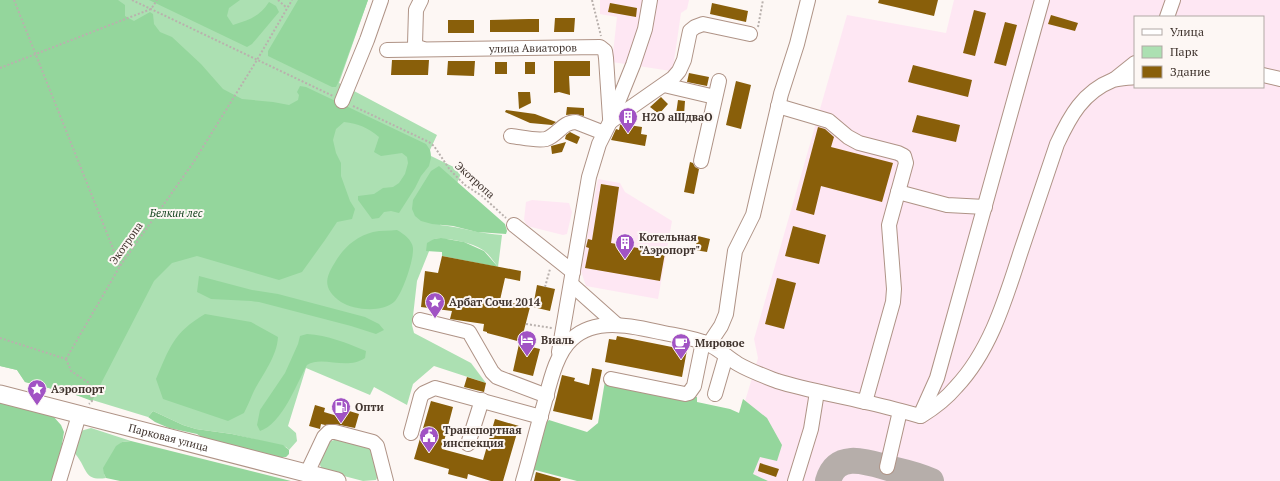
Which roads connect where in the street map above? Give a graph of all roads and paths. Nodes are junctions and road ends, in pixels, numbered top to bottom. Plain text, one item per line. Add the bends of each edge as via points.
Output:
1 (14, 0) edge
2 (132, 0) edge
3 (157, 0) edge
4 (278, 0) edge
5 (292, 0) edge
6 (381, 0) edge
7 (592, 0) edge
8 (650, 0) edge
9 (763, 0) edge
10 (808, 0) edge
11 (1042, 0) edge
12 (1173, 0) edge
13 (415, 3) edge
14 (287, 8) junction
15 (151, 9) junction
16 (1167, 16) edge
17 (750, 34) joint
18 (424, 49) junction
19 (388, 50) dead end
20 (605, 50) junction
21 (35, 54) junction
22 (257, 60) junction
23 (1134, 64) edge
24 (0, 68) edge
25 (1264, 75) edge
26 (1134, 77) edge
27 (1280, 79) edge
28 (1114, 80) junction
29 (719, 81) dead end
30 (664, 85) junction
31 (715, 97) junction
32 (342, 101) junction
33 (778, 106) junction
34 (607, 128) junction
35 (511, 136) dead end
36 (701, 161) dead end
37 (898, 192) junction
38 (985, 207) junction
39 (514, 225) joint
40 (553, 256) junction
41 (120, 266) junction
42 (572, 278) junction
43 (545, 287) dead end
44 (420, 320) dead end
45 (526, 324) dead end
46 (617, 325) junction
47 (563, 330) junction
48 (0, 338) edge
49 (706, 343) junction
50 (726, 356) junction
51 (66, 359) junction
52 (558, 360) junction
53 (611, 379) dead end
54 (816, 392) junction
55 (0, 394) edge
56 (715, 394) dead end
57 (547, 396) junction
58 (482, 400) junction
59 (865, 402) junction
60 (900, 411) junction
61 (79, 415) junction
62 (920, 416) junction
63 (541, 417) junction
64 (411, 433) dead end
65 (468, 444) dead end
66 (887, 468) dead end
67 (307, 473) junction
68 (59, 481) edge
69 (337, 481) edge
70 (386, 481) edge
71 (523, 481) edge
72 (795, 481) edge

1 - 21 path
2 - 15 path, Экотропа
3 - 15 path
4 - 14 path
5 - 14 path
6 - 32 street
7 - 20 path
8 - 34 street via 643,35 633,65
9 - 17 path via 758,30
10 - 33 street
11 - 38 street
12 - 16 street
13 - 18 street via 415,44
14 - 22 path
15 - 21 path
15 - 22 path, Экотропа
17 - 30 street via 703,24 694,27 690,31 679,71
18 - 19 street, улица Авиаторов
18 - 20 street, улица Авиаторов via 600,47
20 - 34 street
21 - 24 path
21 - 41 path
22 - 32 path, Экотропа
22 - 41 path, Экотропа via 193,163
23 - 28 street
25 - 27 street
26 - 28 street
28 - 62 street via 1095,90 1079,105 1067,122 1057,144 992,332 975,363 957,387
29 - 31 street
30 - 31 street
30 - 34 street
31 - 36 street
32 - 39 path, Экотропа via 429,142 465,185 482,196
33 - 37 street via 829,121 859,143 904,156 906,162
33 - 49 street via 753,215 735,251 726,314 721,326
34 - 35 street via 571,122 547,138
34 - 42 street via 589,177
37 - 38 street via 947,205
37 - 59 street via 889,225 893,302
38 - 62 street via 937,378
39 - 40 street
40 - 42 street
40 - 43 path
41 - 51 path, Экотропа
42 - 46 street
42 - 47 street
44 - 57 street via 469,332 497,377
45 - 47 path
46 - 49 street
46 - 52 street via 600,326 577,334 565,346
47 - 52 street
48 - 51 path
49 - 50 street
49 - 53 street via 694,386 689,393
50 - 54 street via 754,372
50 - 56 street
51 - 61 path via 71,371 89,383 92,401
52 - 57 street
54 - 59 street
54 - 72 street via 810,429
55 - 61 main road, Парковая улица
57 - 63 street
58 - 63 street
58 - 64 street via 435,388 424,393
58 - 65 street
59 - 60 street
60 - 62 street
60 - 66 street
61 - 67 main road, Парковая улица
61 - 68 street
63 - 71 street
67 - 69 main road, Парковая улица
67 - 70 street via 324,437 329,432 335,432 373,442 378,446

